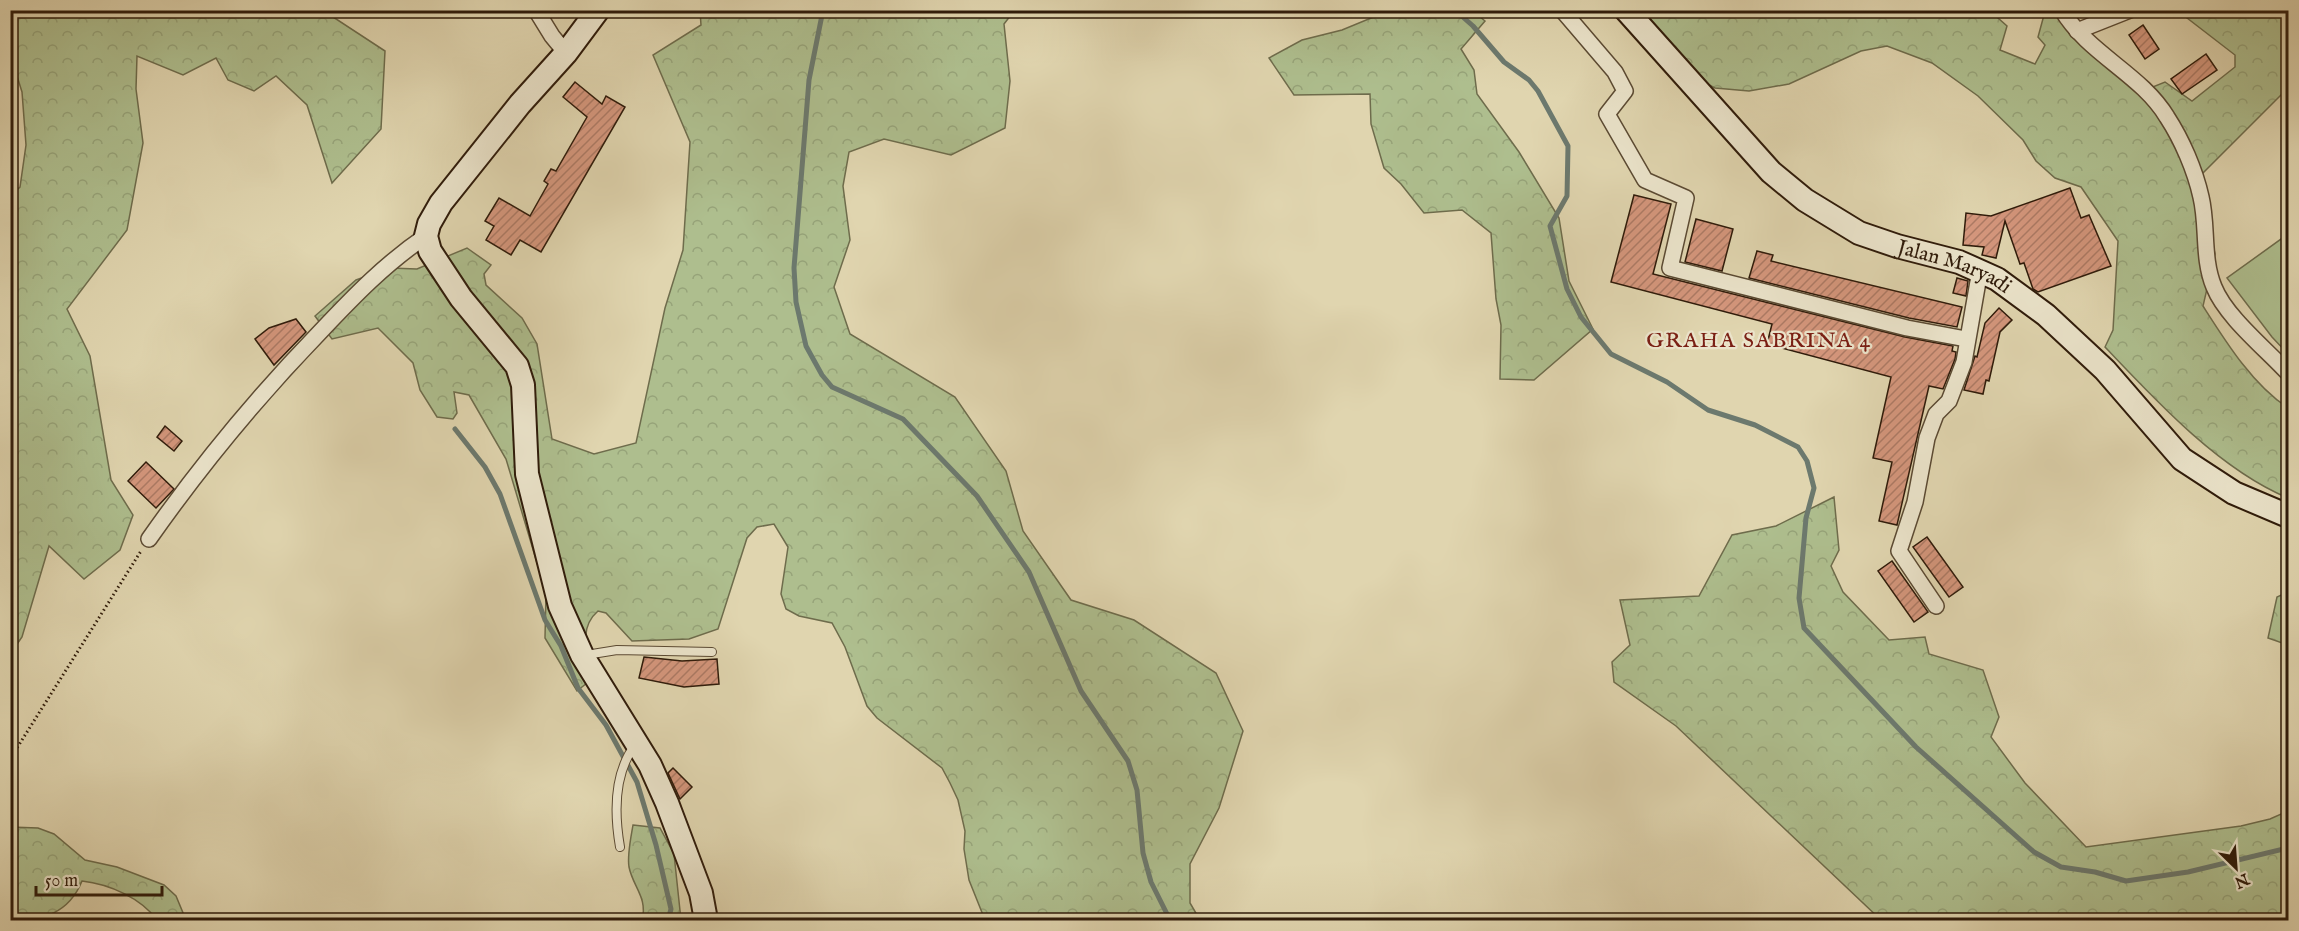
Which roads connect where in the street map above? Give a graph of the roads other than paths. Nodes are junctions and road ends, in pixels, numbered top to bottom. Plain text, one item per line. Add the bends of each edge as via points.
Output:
1 (536, 10) edge
2 (598, 10) edge
3 (1562, 10) edge
4 (1626, 10) edge
5 (2062, 10) edge
6 (2130, 10) edge
7 (2077, 31) junction
8 (566, 53) junction
9 (426, 236) junction
10 (1980, 270) junction
11 (1966, 339) junction
12 (2289, 373) edge
13 (2289, 516) edge
14 (148, 539) road end
15 (1936, 606) dead end
16 (712, 652) dead end
17 (582, 655) junction
18 (633, 747) junction
19 (620, 846) dead end
20 (706, 921) edge

1 - 8 street
2 - 8 street
3 - 11 street via 1615,72 1625,91 1607,114 1645,180 1686,198 1670,268 1907,328
4 - 10 street, Jalan Maryadi via 1771,172 1805,200 1869,237
5 - 7 street
6 - 7 street
7 - 12 street via 2151,95 2168,118 2201,198 2204,241 2214,288 2237,319
8 - 9 street via 441,203
9 - 14 street via 365,285 280,373 197,470
9 - 17 street via 430,251 461,298 517,366 523,385 527,474 560,606
10 - 11 street
10 - 13 street, Jalan Maryadi via 2023,296 2105,370 2182,459 2234,493
11 - 15 street via 1964,363 1956,386 1949,401 1936,414 1927,438 1915,502 1899,551
16 - 17 lane via 617,651
17 - 18 street
18 - 19 lane via 619,773
18 - 20 street via 668,803 701,893

